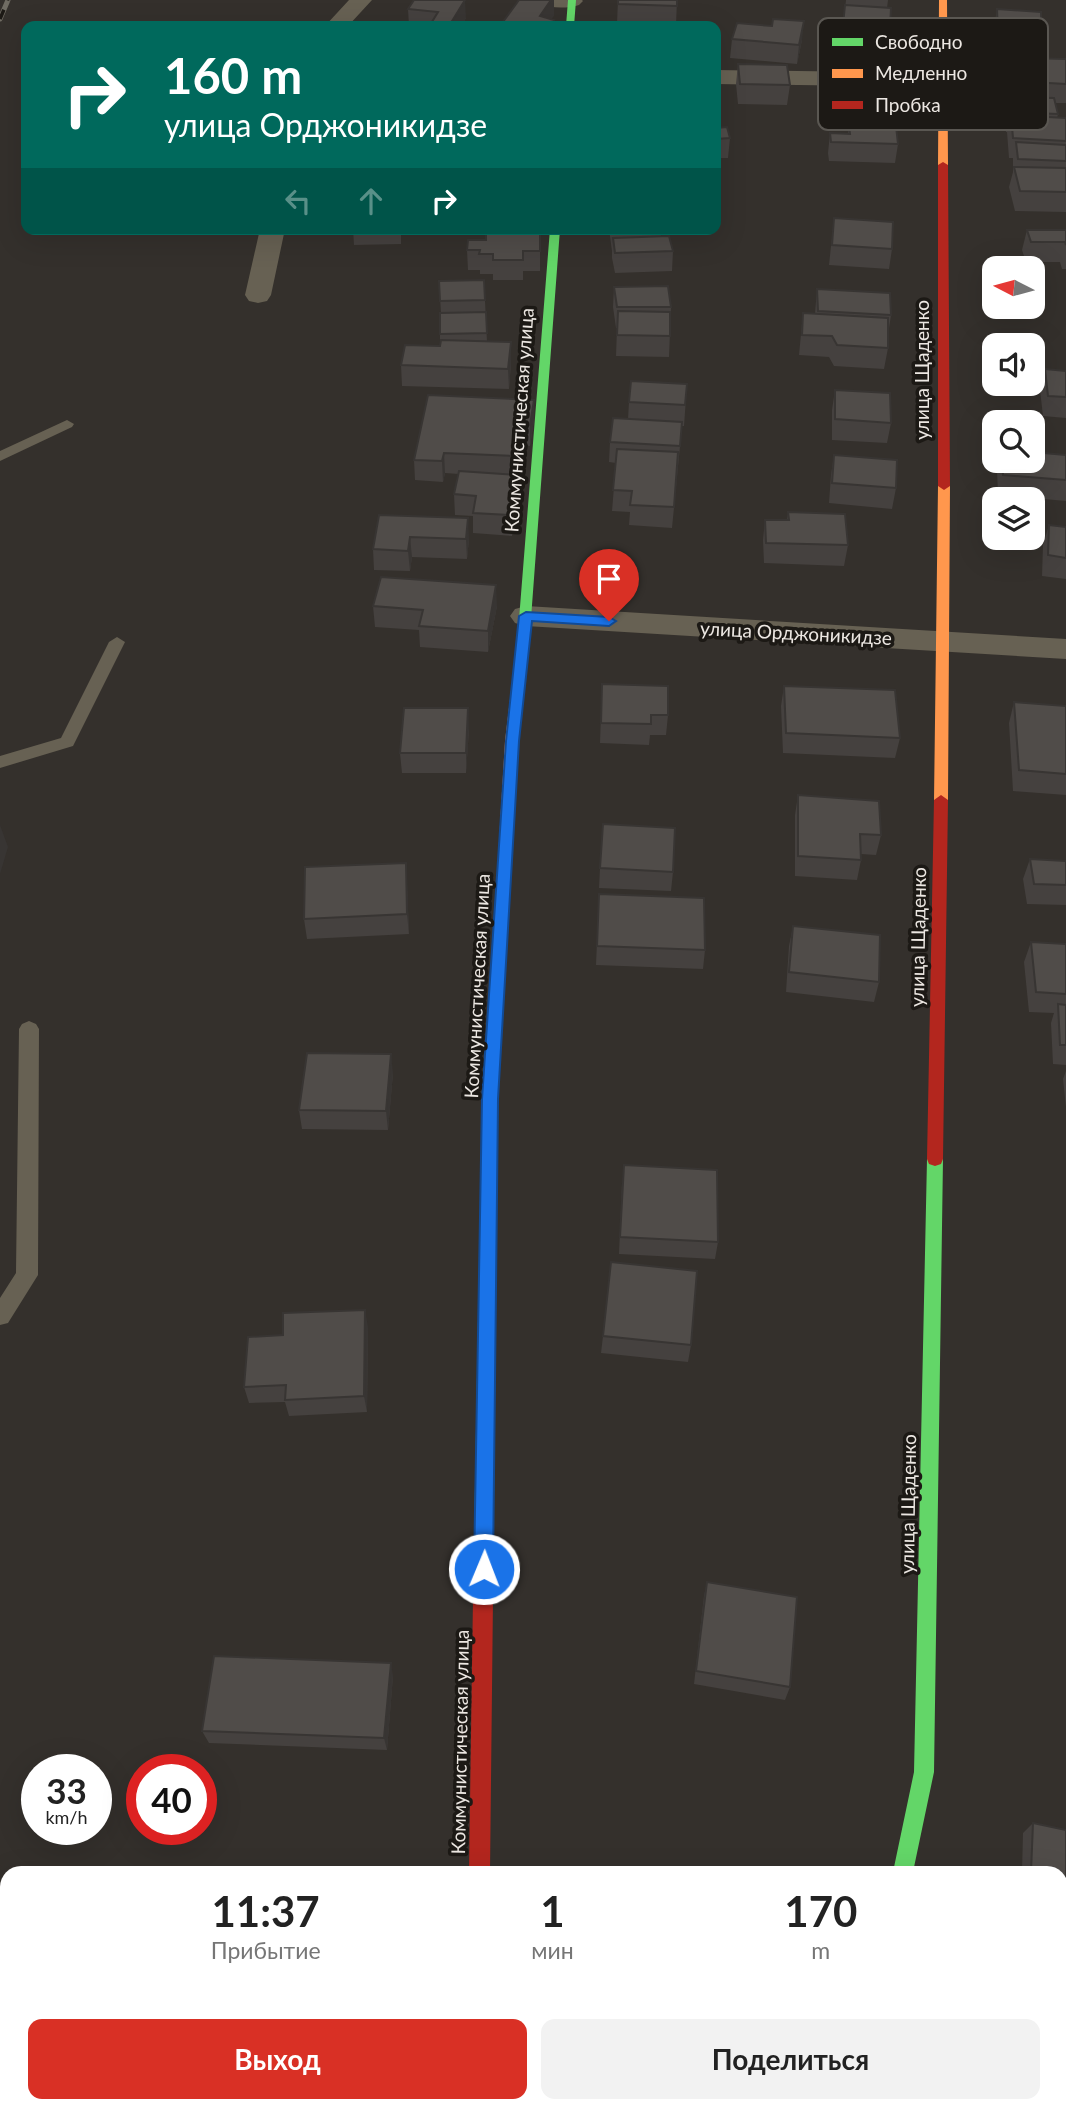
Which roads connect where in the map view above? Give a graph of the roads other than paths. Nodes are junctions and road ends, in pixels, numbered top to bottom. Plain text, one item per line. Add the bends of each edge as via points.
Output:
1 (361, 0) edge
2 (545, 0) edge
3 (943, 0) edge
4 (572, 1) edge
5 (943, 18) edge
6 (341, 21) edge
7 (570, 21) edge
8 (721, 77) edge
9 (818, 78) edge
10 (942, 130) edge
11 (272, 235) edge
12 (555, 235) edge
13 (258, 295) dead end
14 (67, 424) dead end
15 (0, 457) edge
16 (526, 616) junction
17 (117, 642) dead end
18 (944, 642) junction
19 (1066, 649) edge
20 (0, 762) edge
21 (29, 1029) dead end
22 (0, 1316) edge
23 (479, 1866) edge
24 (905, 1866) edge

1 - 6 street
2 - 4 street
3 - 5 street, улица Щаденко
4 - 7 street
8 - 9 street
10 - 18 street, улица Щаденко
11 - 13 street
12 - 16 street, Коммунистическая улица
14 - 15 lane
16 - 18 street, улица Орджоникидзе
16 - 23 street, Коммунистическая улица via 512,741 490,1099
17 - 20 lane via 67,742
18 - 19 street, улица Орджоникидзе
18 - 24 street, улица Щаденко via 924,1772
21 - 22 lane via 27,1275

